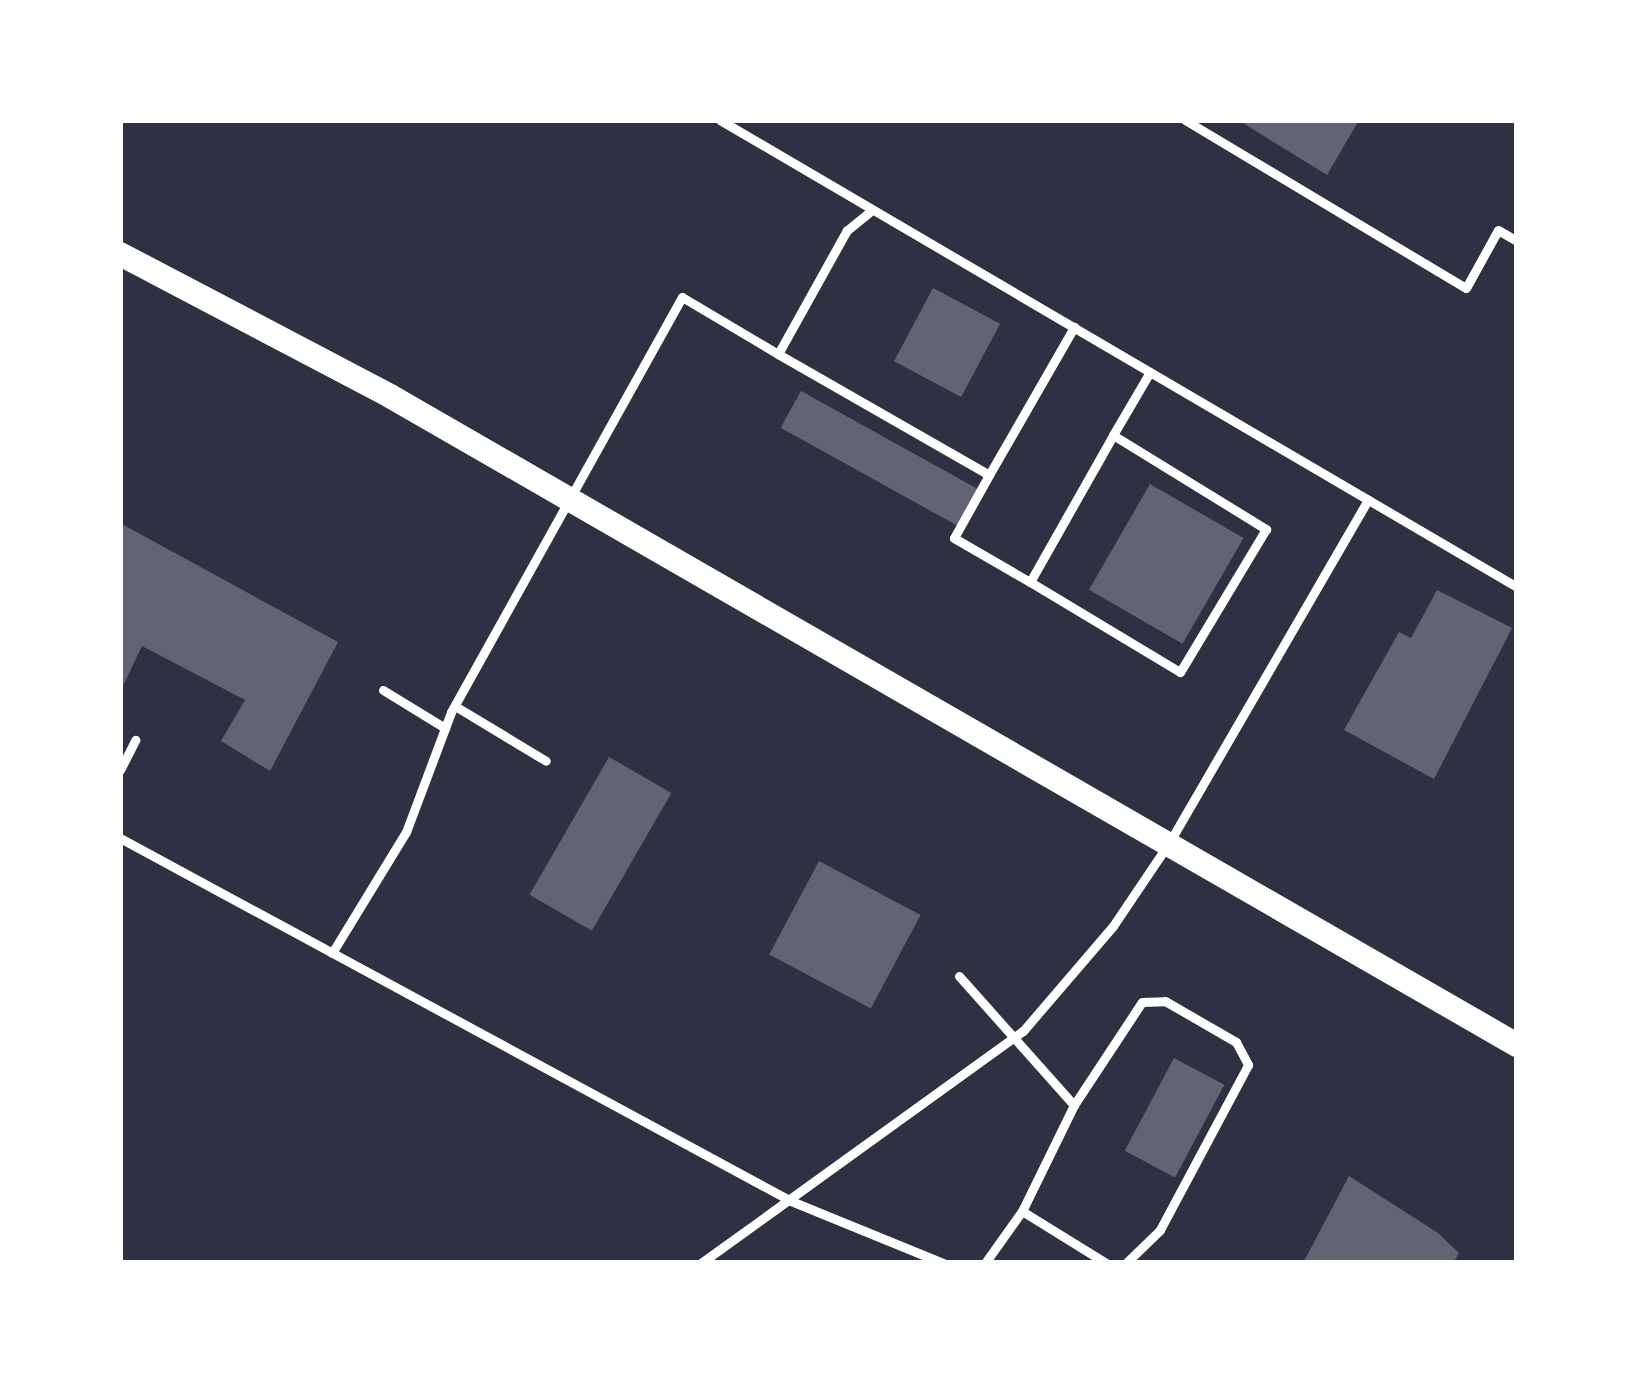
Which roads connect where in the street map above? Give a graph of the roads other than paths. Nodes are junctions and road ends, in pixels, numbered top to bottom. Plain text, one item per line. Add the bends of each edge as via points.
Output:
1 (720, 120) edge
2 (1185, 120) edge
3 (872, 210) junction
4 (1517, 241) edge
5 (120, 254) edge
6 (1074, 327) junction
7 (778, 354) junction
8 (1150, 372) junction
9 (1113, 435) junction
10 (989, 475) junction
11 (570, 498) junction
12 (1368, 500) junction
13 (1030, 582) junction
14 (1517, 587) edge
15 (383, 690) dead end
16 (455, 706) junction
17 (445, 728) junction
18 (135, 740) dead end
19 (546, 761) dead end
20 (120, 770) edge
21 (120, 838) edge
22 (1169, 844) junction
23 (332, 953) junction
24 (959, 976) dead end
25 (1011, 1040) junction
26 (1517, 1045) edge
27 (1074, 1105) junction
28 (791, 1201) junction
29 (1022, 1210) junction
30 (701, 1263) edge
31 (943, 1263) edge
32 (985, 1263) edge
33 (1106, 1263) edge
34 (1126, 1263) edge

1 - 3 lane
2 - 4 lane via 1466,288 1498,230
3 - 6 lane
3 - 7 lane via 847,230
5 - 11 main road
6 - 8 lane
6 - 10 lane
7 - 10 lane
7 - 11 lane via 682,297
8 - 9 lane
8 - 12 lane
9 - 13 lane
9 - 13 lane via 1266,529 1180,673
10 - 13 lane via 954,538
11 - 16 lane
11 - 22 main road
12 - 14 lane
12 - 22 lane
15 - 17 lane
16 - 17 lane
16 - 19 lane
17 - 23 lane via 406,832
18 - 20 lane
21 - 23 lane
22 - 25 lane via 1113,926
22 - 26 main road
23 - 28 lane
24 - 25 lane
25 - 27 lane
25 - 28 lane
27 - 29 lane
27 - 34 lane via 1142,1002 1165,1001 1236,1042 1248,1065 1160,1230
28 - 30 lane
28 - 31 lane
29 - 32 lane
29 - 33 lane

